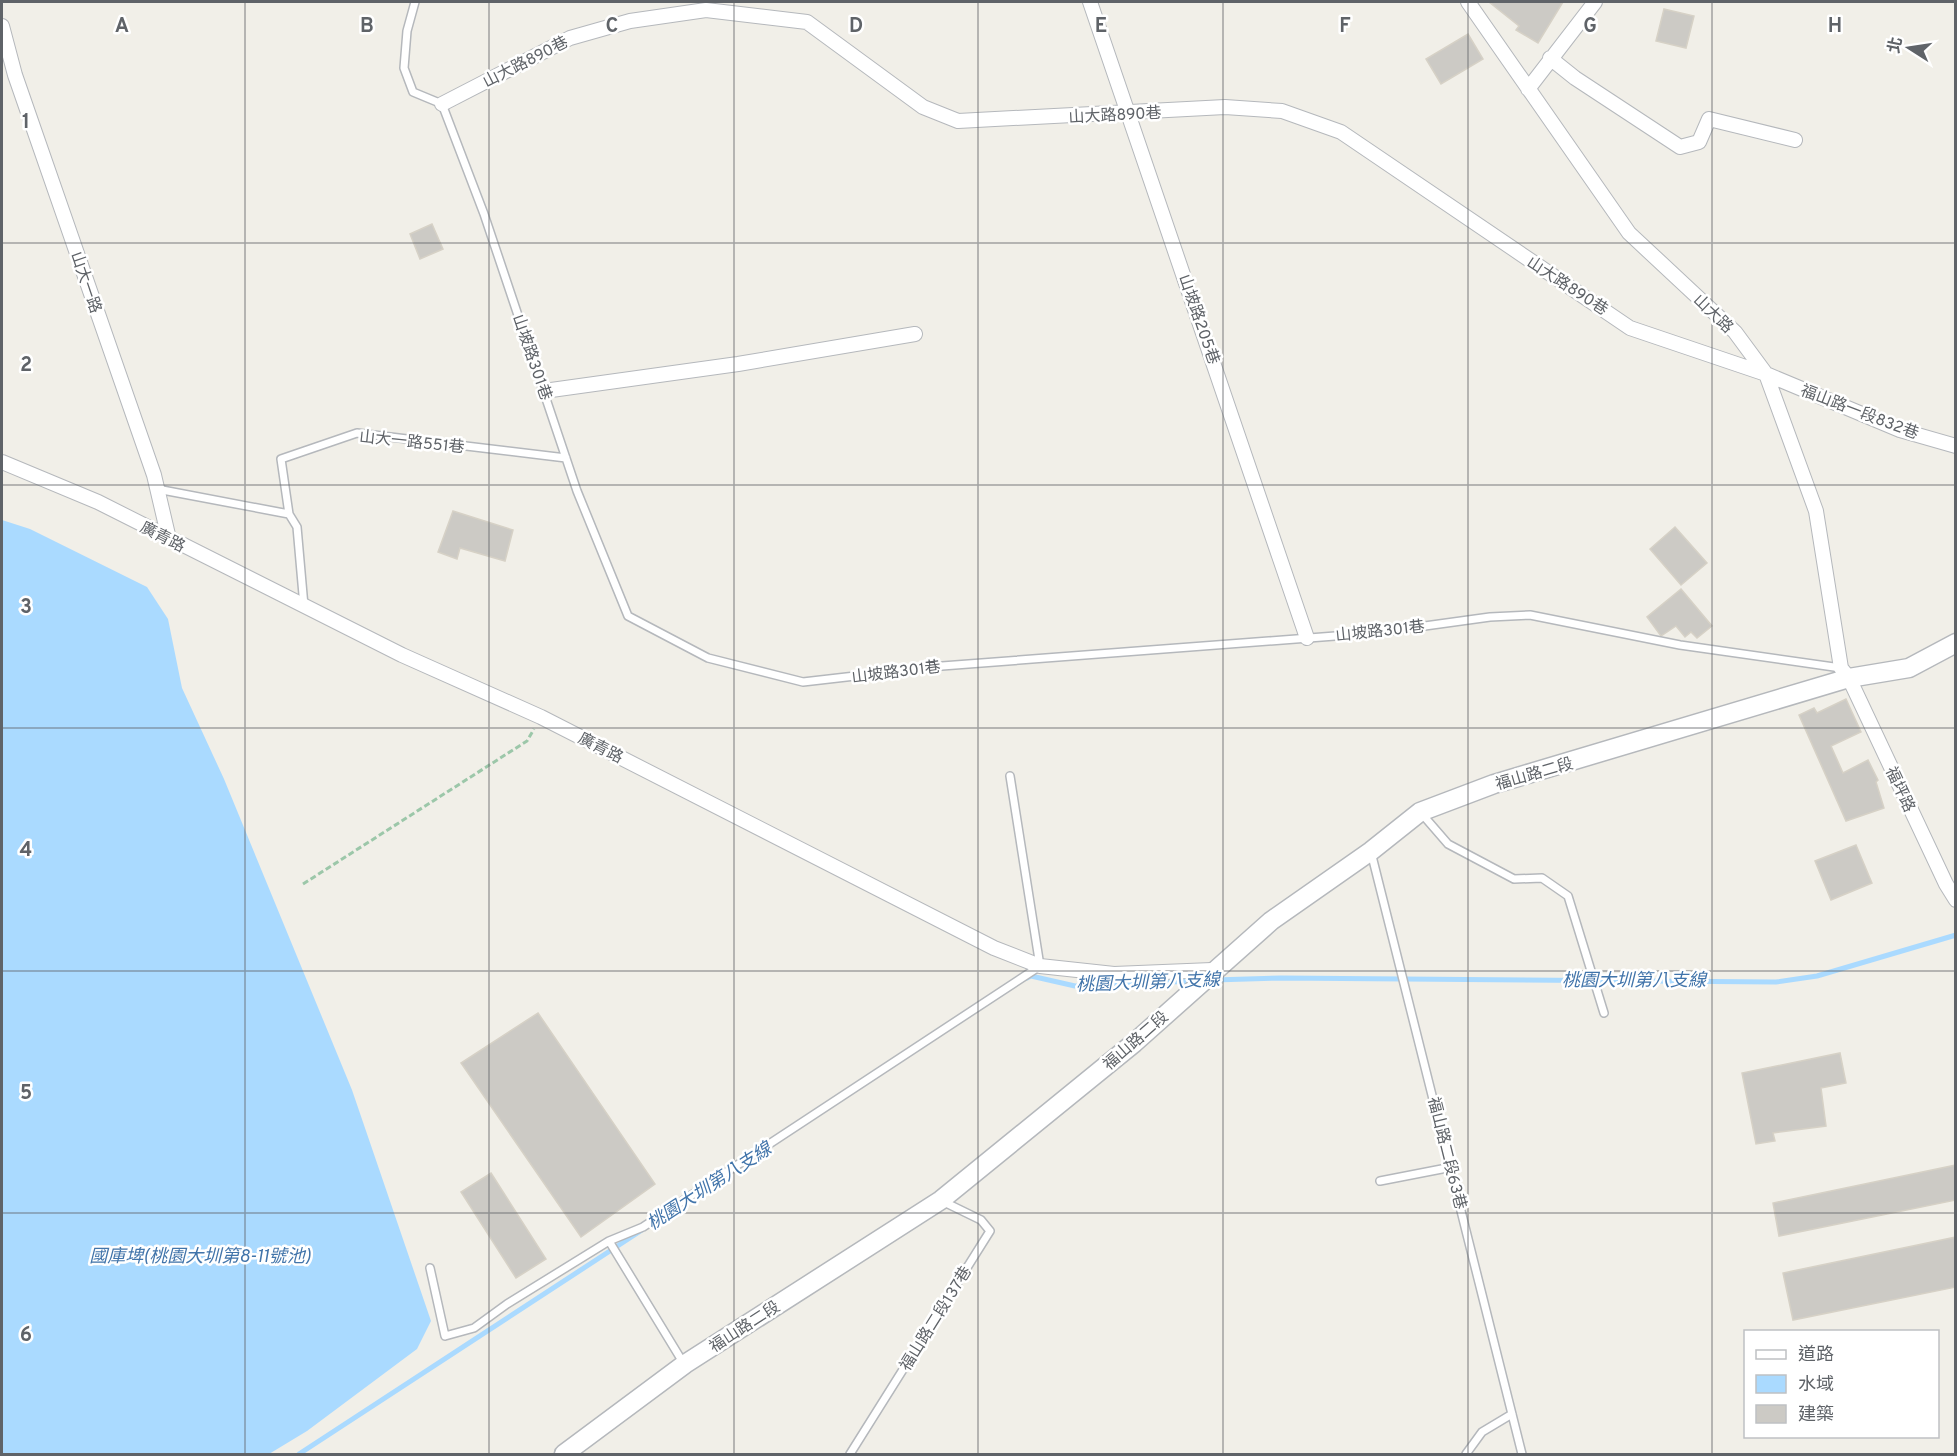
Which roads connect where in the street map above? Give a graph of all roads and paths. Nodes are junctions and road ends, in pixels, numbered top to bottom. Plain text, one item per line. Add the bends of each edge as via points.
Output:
1 (415, 2) edge
2 (1090, 2) edge
3 (1468, 2) edge
4 (1595, 2) edge
5 (2, 26) edge
6 (1550, 58) junction
7 (1528, 89) junction
8 (442, 104) junction
9 (1130, 113) junction
10 (1795, 140) dead end
11 (915, 334) dead end
12 (1766, 374) junction
13 (544, 391) junction
14 (1956, 446) edge
15 (566, 458) junction
16 (2, 462) edge
17 (157, 489) junction
18 (289, 514) junction
19 (169, 539) junction
20 (304, 606) junction
21 (1306, 638) junction
22 (1956, 644) edge
23 (1845, 673) junction
24 (541, 717) junction
25 (1010, 776) dead end
26 (1420, 812) junction
27 (1371, 851) junction
28 (303, 884) dead end
29 (1956, 900) edge
30 (1040, 966) junction
31 (1212, 970) junction
32 (1604, 1013) dead end
33 (1452, 1167) junction
34 (1380, 1181) dead end
35 (941, 1200) junction
36 (609, 1241) junction
37 (430, 1268) dead end
38 (685, 1364) junction
39 (1512, 1414) junction
40 (564, 1455) edge
41 (850, 1455) edge
42 (1466, 1455) edge
43 (1522, 1455) edge

1 - 8 lane via 407,31 404,68 413,92
2 - 9 street, 山坡路205巷
3 - 7 street, 山大路
4 - 6 street
5 - 17 street, 山大一路
6 - 7 street
6 - 10 street via 1680,147 1699,142 1709,120
7 - 12 street, 山大路 via 1629,233 1735,333
8 - 9 street, 山大路890巷 via 570,38 630,21 706,10 807,22 923,107 958,121
8 - 13 lane, 山坡路301巷
9 - 12 street, 山大路890巷 via 1225,107 1282,111 1341,132 1630,328
9 - 21 street, 山坡路205巷
11 - 13 street
12 - 14 street, 福山路一段832巷 via 1900,430
12 - 23 street, 山大路 via 1816,511
13 - 15 lane, 山坡路301巷
15 - 18 lane, 山大一路551巷 via 357,433 281,459
15 - 21 lane, 山坡路301巷 via 628,616 708,658 803,682 942,666
16 - 19 street, 廣青路 via 98,502
17 - 18 lane
17 - 19 street, 山大一路
18 - 20 lane, 山大一路551巷 via 297,527
19 - 20 street, 廣青路
20 - 24 street, 廣青路
21 - 23 lane, 山坡路301巷 via 1530,615
22 - 23 street, 福山路二段 via 1910,668
23 - 26 street, 福山路二段 via 1494,784
23 - 29 street, 福坪路
24 - 28 path via 527,741
24 - 30 street, 廣青路 via 994,948
25 - 30 lane
26 - 27 street, 福山路二段
26 - 32 lane via 1448,844 1514,879 1542,878 1568,896
27 - 31 street, 福山路二段 via 1270,921
27 - 33 lane, 福山路二段63巷
30 - 31 street, 廣青路 via 1114,974
30 - 36 lane via 643,1227
31 - 35 street, 福山路二段 via 1134,1043
33 - 34 lane
33 - 39 lane, 福山路二段63巷
35 - 38 street, 福山路二段
35 - 41 lane, 福山路二段137巷 via 981,1220 990,1231
36 - 37 lane via 474,1328 445,1336
36 - 38 lane
38 - 40 street, 福山路二段
39 - 42 lane via 1482,1432
39 - 43 lane, 福山路二段63巷

